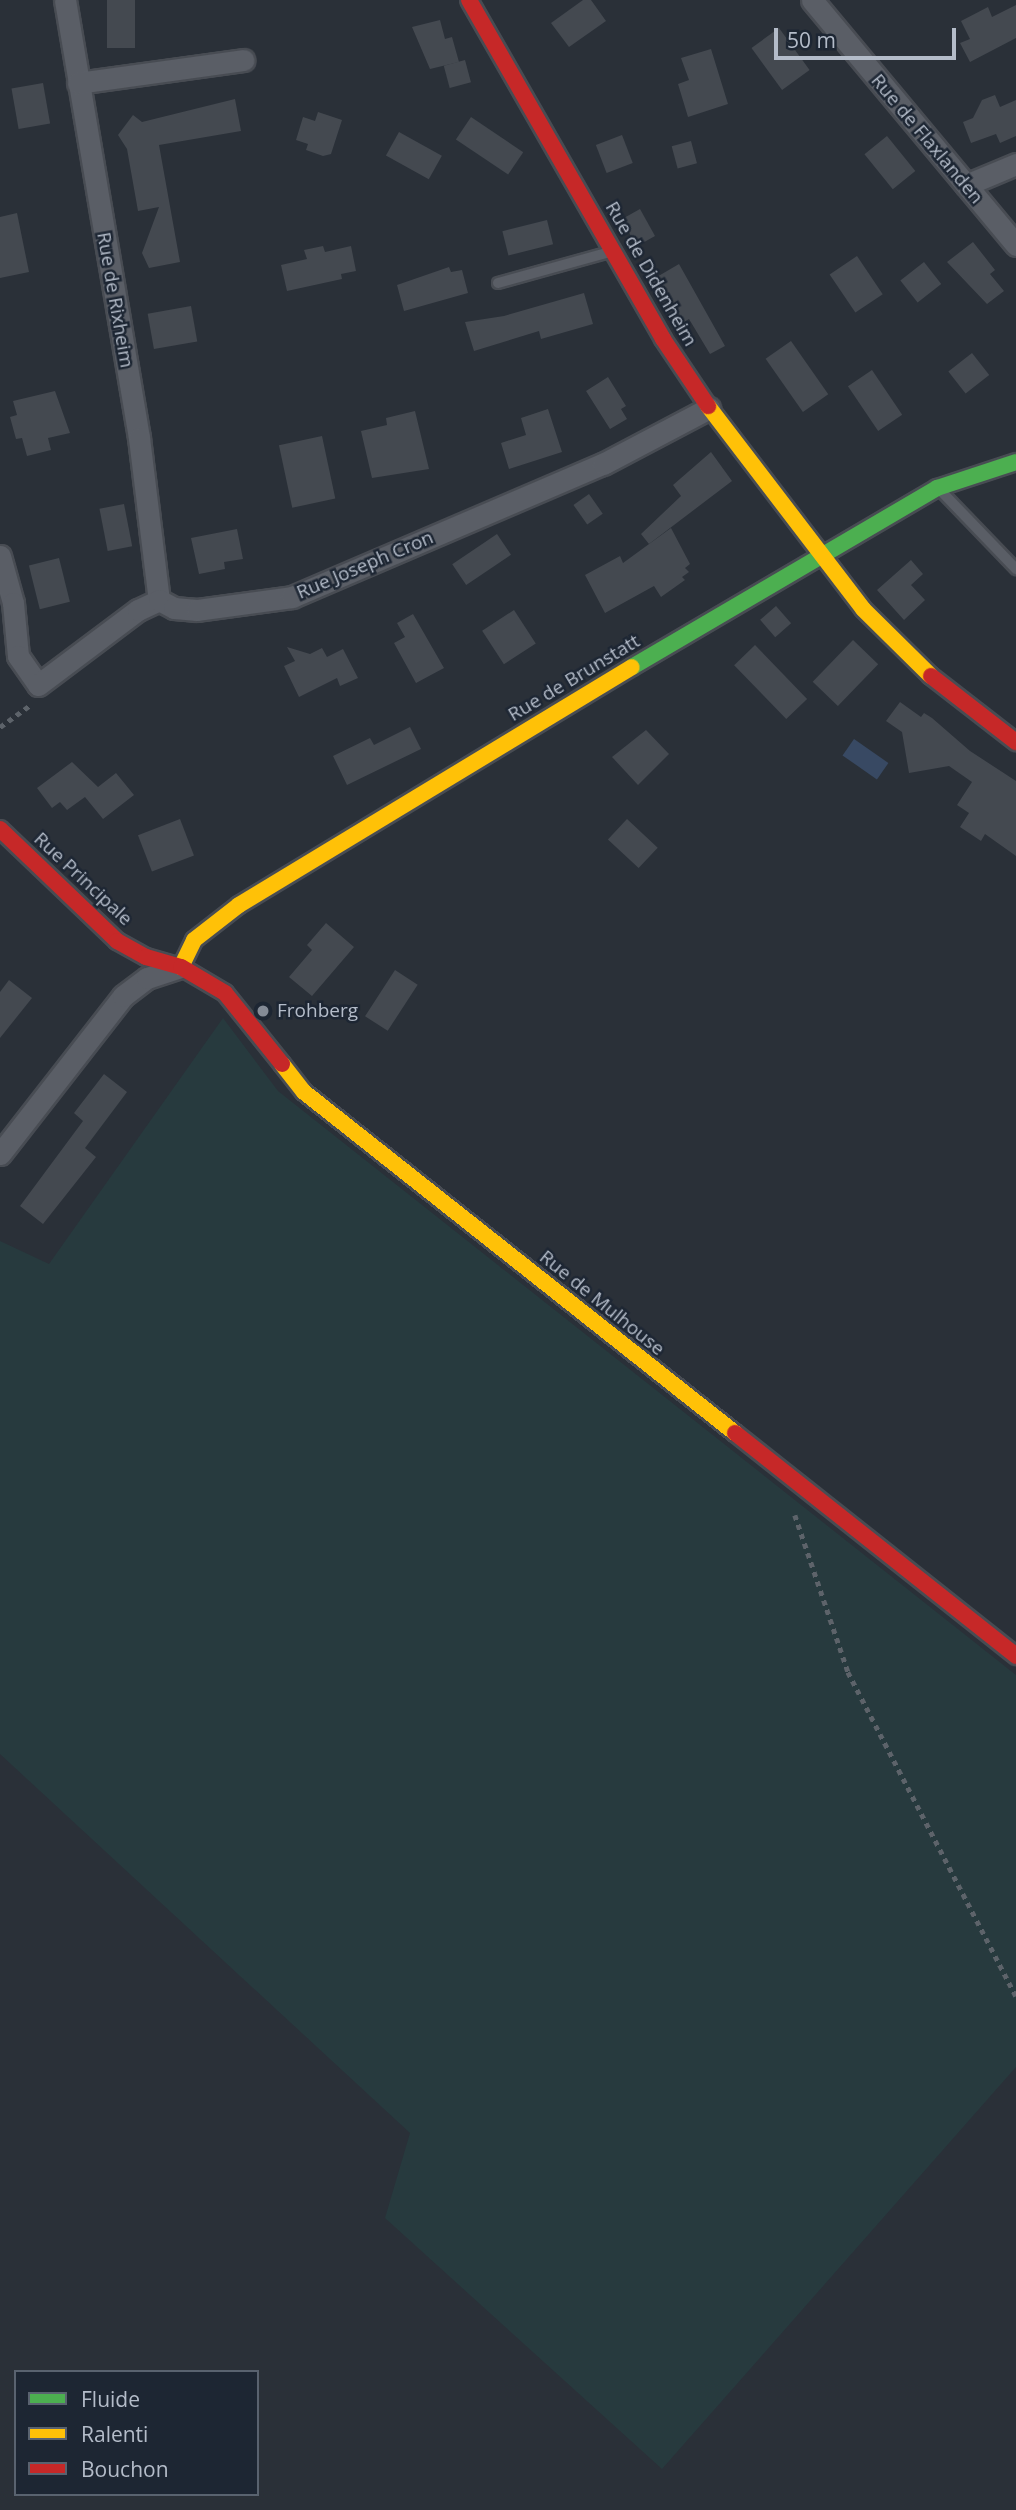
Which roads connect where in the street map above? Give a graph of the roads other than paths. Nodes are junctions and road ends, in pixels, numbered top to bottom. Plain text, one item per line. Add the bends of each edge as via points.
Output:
1 (65, 0) edge
2 (469, 0) edge
3 (812, 0) edge
4 (243, 60) dead end
5 (78, 83) junction
6 (1016, 164) edge
7 (965, 185) junction
8 (1016, 245) edge
9 (612, 251) junction
10 (498, 283) dead end
11 (709, 408) junction
12 (1016, 463) edge
13 (937, 488) junction
14 (819, 554) junction
15 (0, 556) edge
16 (1016, 569) edge
17 (159, 600) junction
18 (1016, 742) edge
19 (0, 829) edge
20 (181, 967) junction
21 (0, 1154) edge
22 (1016, 1656) edge

1 - 5 street, Rue de Rixheim
2 - 9 main road, Rue de Didenheim
3 - 7 street, Rue de Flaxlanden
4 - 5 street
5 - 17 street, Rue de Rixheim via 139,438
6 - 7 street
7 - 8 street, Rue de Flaxlanden
9 - 10 lane
9 - 11 main road, Rue de Didenheim
11 - 14 main road, Rue de Didenheim
11 - 17 street, Rue Joseph Cron via 603,464 292,597 197,610 174,608
12 - 13 main road, Rue de Brunstatt
13 - 14 main road, Rue de Brunstatt
13 - 16 lane
14 - 18 main road, Rue de Didenheim via 919,665 954,698
14 - 20 main road, Rue de Brunstatt via 239,905 194,940
15 - 17 street via 13,603 18,656 33,680
19 - 20 main road, Rue Principale via 117,941 146,957
20 - 21 street via 147,978 123,996
20 - 22 main road, Rue de Mulhouse via 240,1007 304,1092

